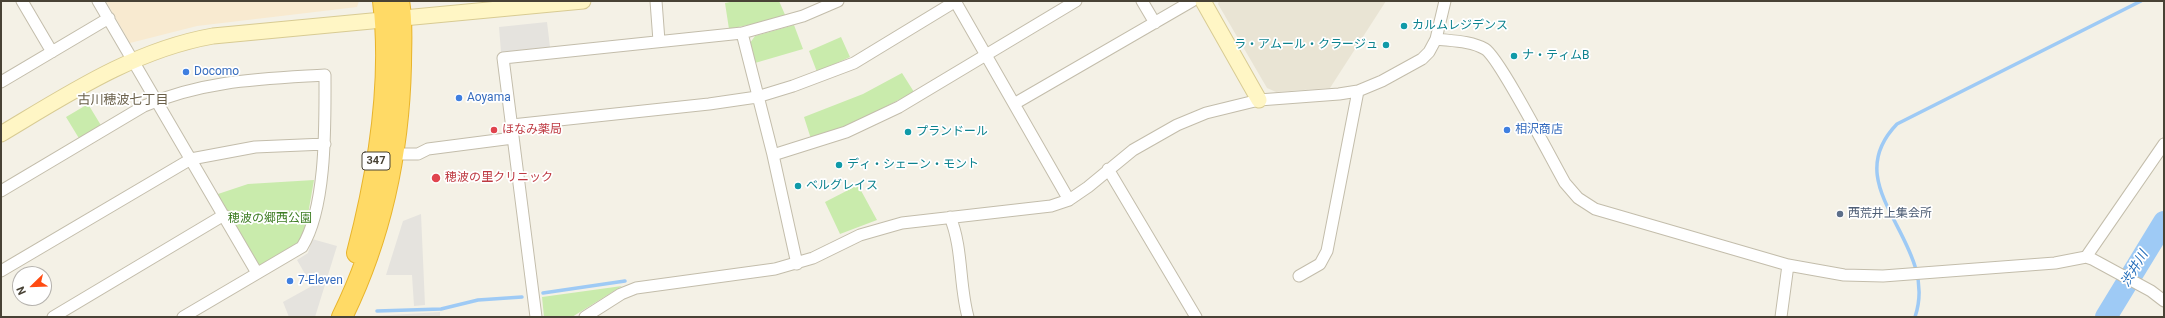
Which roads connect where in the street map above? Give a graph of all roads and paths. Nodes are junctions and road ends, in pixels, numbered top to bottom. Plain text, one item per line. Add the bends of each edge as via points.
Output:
1 (22, 1) edge
2 (98, 1) edge
3 (582, 1) edge
4 (656, 1) edge
5 (838, 1) edge
6 (955, 1) edge
7 (1076, 1) edge
8 (1142, 1) edge
9 (1192, 1) edge
10 (1203, 1) edge
11 (1445, 1) edge
12 (392, 10) edge
13 (109, 18) junction
14 (1155, 23) junction
15 (742, 33) junction
16 (1436, 39) junction
17 (659, 41) junction
18 (52, 52) junction
19 (986, 56) junction
20 (133, 61) junction
21 (1, 82) edge
22 (1358, 91) junction
23 (757, 97) junction
24 (1259, 100) junction
25 (156, 101) junction
26 (1014, 104) junction
27 (512, 125) junction
28 (1, 134) edge
29 (513, 138) junction
30 (325, 144) junction
31 (2164, 144) edge
32 (393, 154) junction
33 (773, 155) junction
34 (191, 159) junction
35 (1108, 169) junction
36 (1, 191) edge
37 (1068, 200) junction
38 (224, 215) junction
39 (950, 217) junction
40 (2089, 258) junction
41 (797, 264) junction
42 (1788, 265) junction
43 (1, 271) edge
44 (257, 273) junction
45 (1300, 276) dead end
46 (2164, 300) edge
47 (53, 317) edge
48 (183, 317) edge
49 (341, 317) edge
50 (536, 317) edge
51 (585, 317) edge
52 (968, 317) edge
53 (1196, 317) edge
54 (1781, 317) edge

1 - 18 street
2 - 13 street
3 - 12 street
4 - 17 street
5 - 15 street via 803,16
6 - 19 street
6 - 23 street via 854,63
7 - 19 street
8 - 14 street
9 - 14 street
10 - 24 street
11 - 16 street
12 - 20 street via 185,41
12 - 32 highway, 347 via 400,103
12 - 49 highway, 347 via 374,179
13 - 18 street
13 - 20 street
14 - 26 street
15 - 17 street
15 - 23 street
16 - 22 street via 1422,59
16 - 42 street via 1486,49 1502,72 1565,183 1578,198 1595,209
17 - 27 street via 503,58
18 - 21 street
19 - 26 street
19 - 33 street via 898,107 846,132
20 - 25 street
20 - 28 street via 101,75
22 - 24 street
22 - 45 street via 1327,251 1320,264
23 - 27 street
23 - 33 street
24 - 35 street via 1217,109 1177,125 1133,150
25 - 30 street via 226,82 325,74
25 - 34 street
25 - 36 street
26 - 37 street
27 - 29 street
29 - 32 street via 428,149 418,154
29 - 50 street
30 - 34 street via 255,147
30 - 44 street via 309,236 302,247
31 - 40 street
32 - 49 highway, 347 via 381,217 360,281
33 - 41 street
34 - 38 street
34 - 43 street
35 - 37 street via 1088,188
35 - 53 street
37 - 39 street via 1051,206
38 - 44 street
38 - 47 street
39 - 41 street via 881,228
39 - 52 street via 955,230
40 - 42 street via 2055,263 1883,276 1844,275
40 - 46 street
41 - 51 street via 636,288 621,294
42 - 54 street
44 - 48 street

